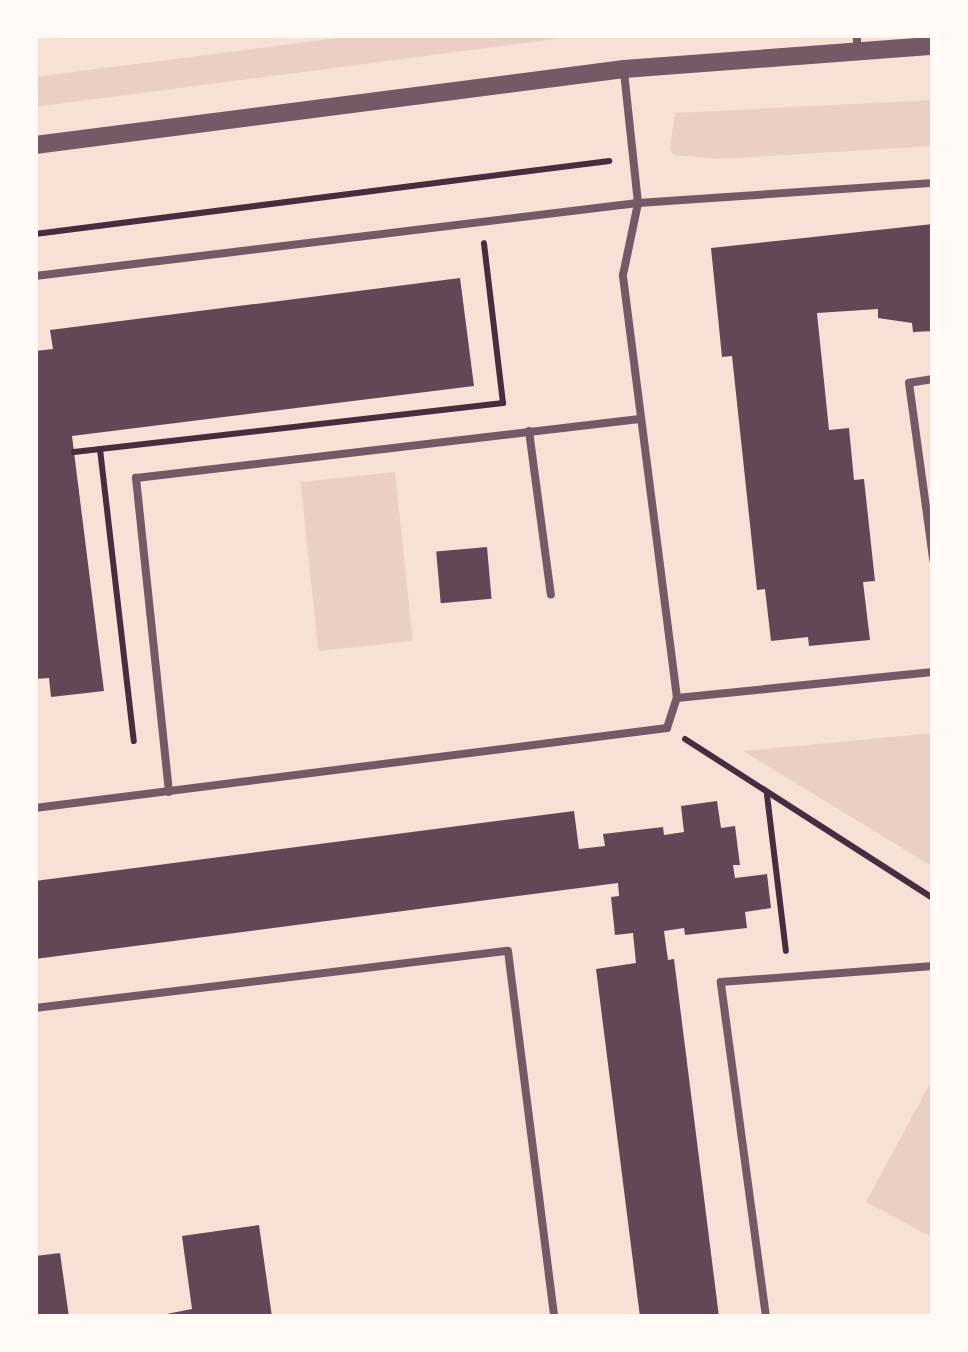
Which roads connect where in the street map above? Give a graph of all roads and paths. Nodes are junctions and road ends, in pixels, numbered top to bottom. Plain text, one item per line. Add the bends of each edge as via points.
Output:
1 (857, 43) edge
2 (933, 46) edge
3 (624, 69) junction
4 (35, 144) edge
5 (634, 158) junction
6 (933, 183) edge
7 (638, 202) junction
8 (35, 234) edge
9 (484, 260) dead end
10 (35, 276) edge
11 (933, 379) edge
12 (640, 419) junction
13 (529, 431) junction
14 (100, 449) junction
15 (74, 452) dead end
16 (933, 560) edge
17 (551, 595) dead end
18 (933, 672) edge
19 (676, 698) junction
20 (131, 715) dead end
21 (667, 728) junction
22 (169, 792) junction
23 (767, 794) junction
24 (35, 808) edge
25 (933, 898) edge
26 (933, 966) edge
27 (789, 975) junction
28 (35, 1008) edge
29 (554, 1317) edge
30 (766, 1317) edge

1 - 2 street
1 - 3 street
3 - 4 street
3 - 5 lane
5 - 7 lane
5 - 8 path
6 - 7 lane
7 - 10 lane
7 - 12 lane via 623,275
9 - 14 path via 502,403
11 - 16 lane via 909,383
12 - 13 lane
12 - 19 lane
13 - 17 lane
13 - 22 lane via 136,478
14 - 15 path
14 - 20 path
18 - 19 lane
19 - 21 lane
21 - 22 lane
21 - 23 path
22 - 24 lane
23 - 25 path
23 - 27 path
26 - 27 lane
27 - 30 lane via 721,982
28 - 29 lane via 508,951

